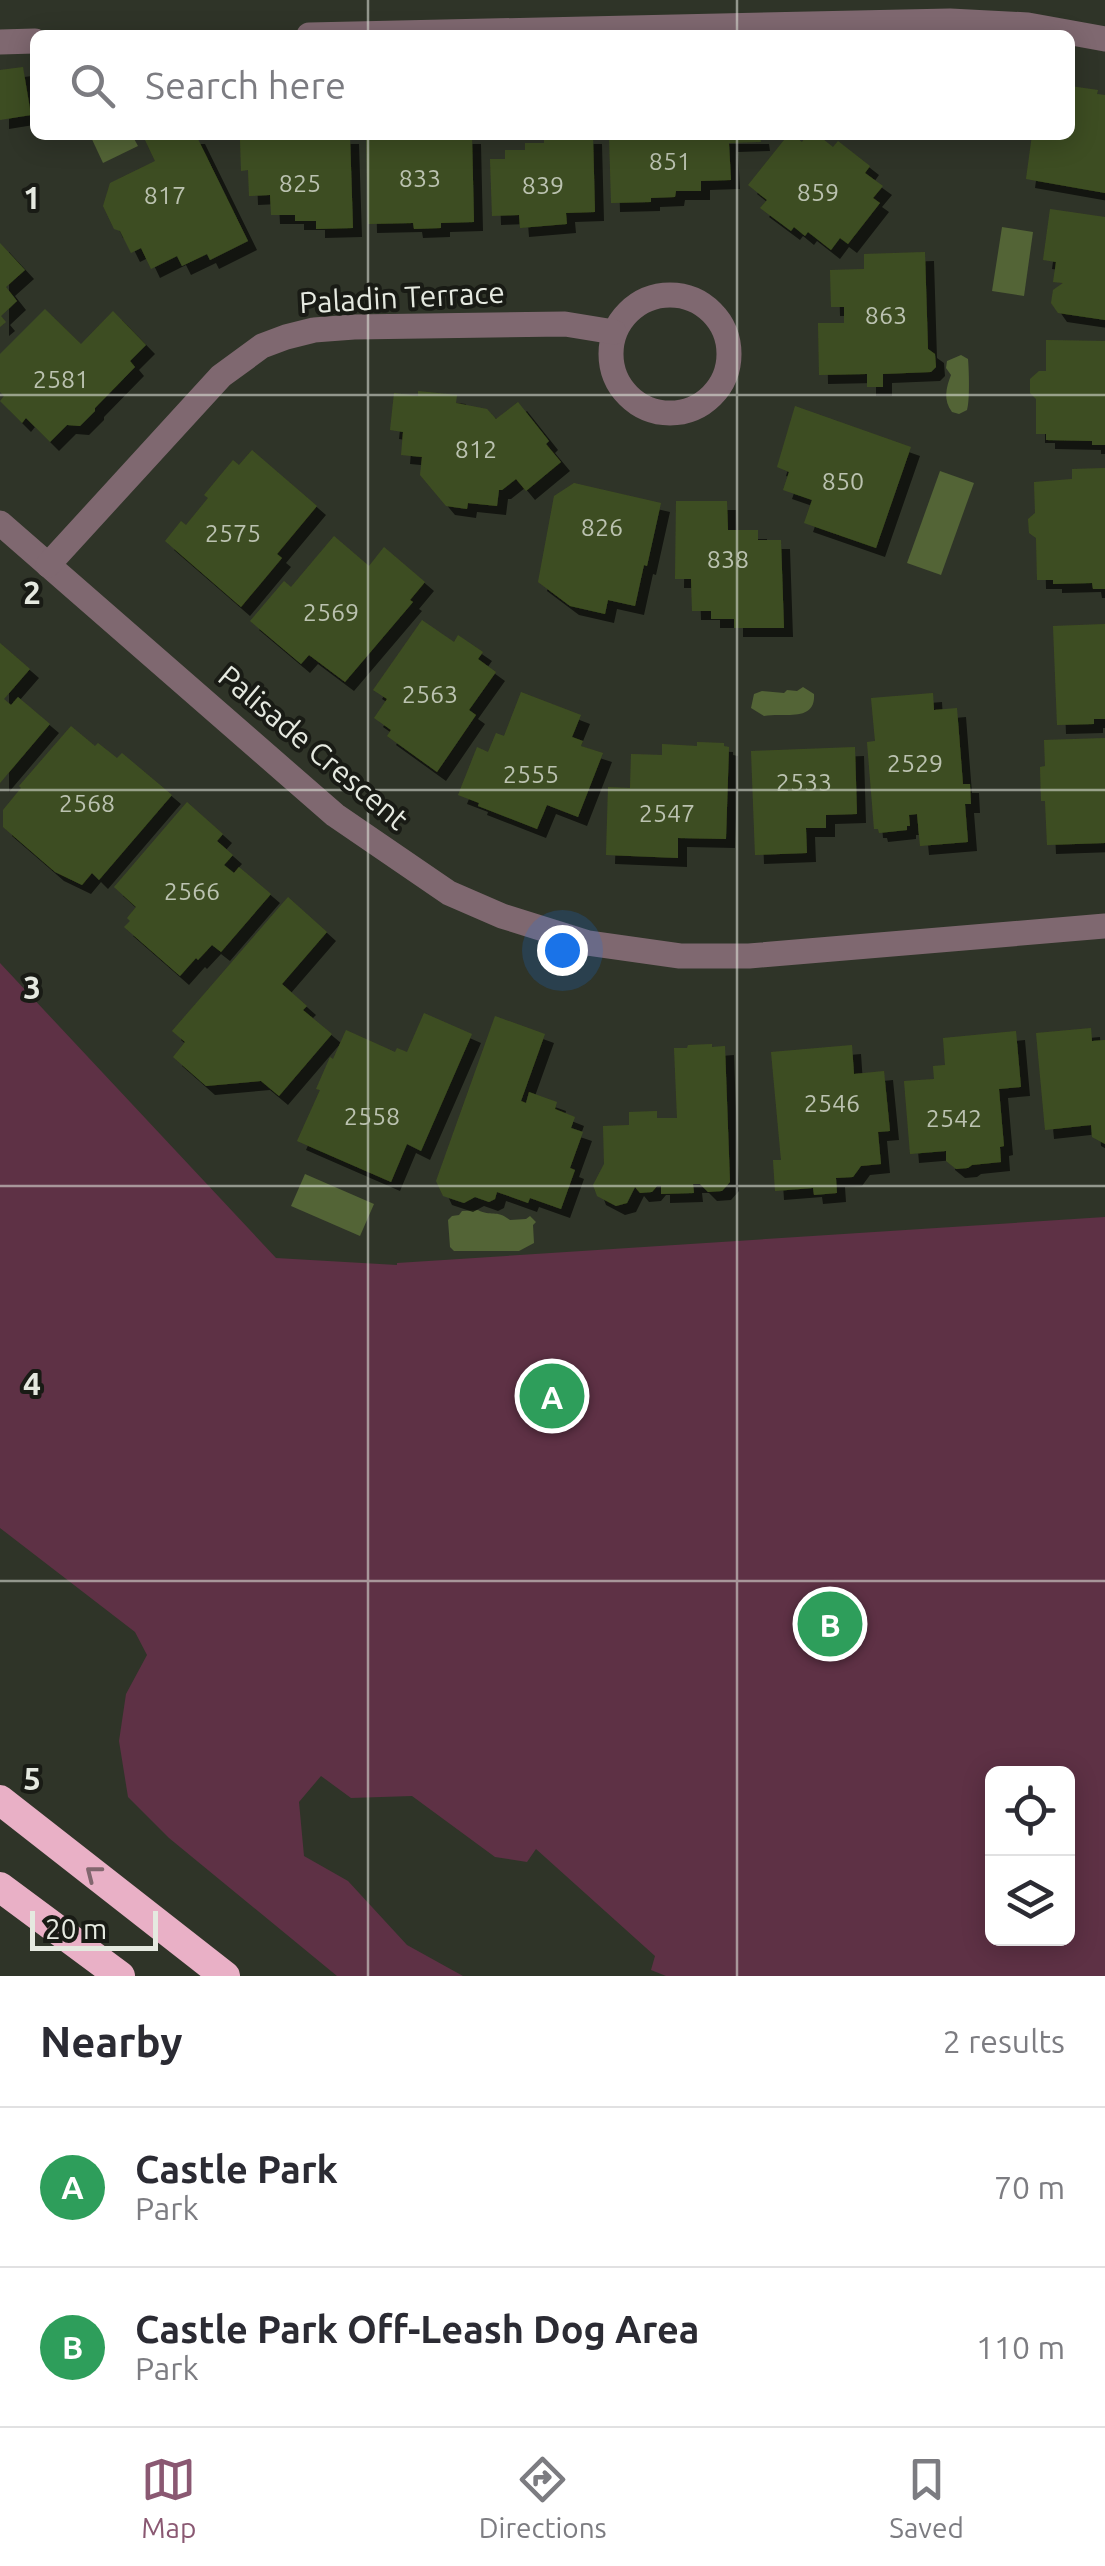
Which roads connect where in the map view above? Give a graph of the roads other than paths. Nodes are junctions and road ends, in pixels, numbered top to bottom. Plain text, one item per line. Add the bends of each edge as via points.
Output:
1 (538, 30) edge
2 (1056, 30) edge
3 (1075, 34) edge
4 (1105, 39) edge
5 (30, 41) edge
6 (0, 42) edge
7 (614, 332) junction
8 (0, 523) edge
9 (48, 565) junction
10 (1105, 926) edge
11 (0, 1800) edge
12 (0, 1887) edge
13 (120, 1976) edge
14 (225, 1976) edge

1 - 2 street via 950,21
3 - 4 street
5 - 6 street
7 - 7 street via 624,315 658,295 697,300 713,312 730,348 721,386 691,410 652,411 621,388 610,351
7 - 9 street, Paladin Terrace via 565,324 354,328 286,336 221,376
8 - 9 street, Palisade Crescent
9 - 10 street, Palisade Crescent via 335,815 449,893 502,916 588,943 680,956
14 -> 11 highway
12 - 13 highway

